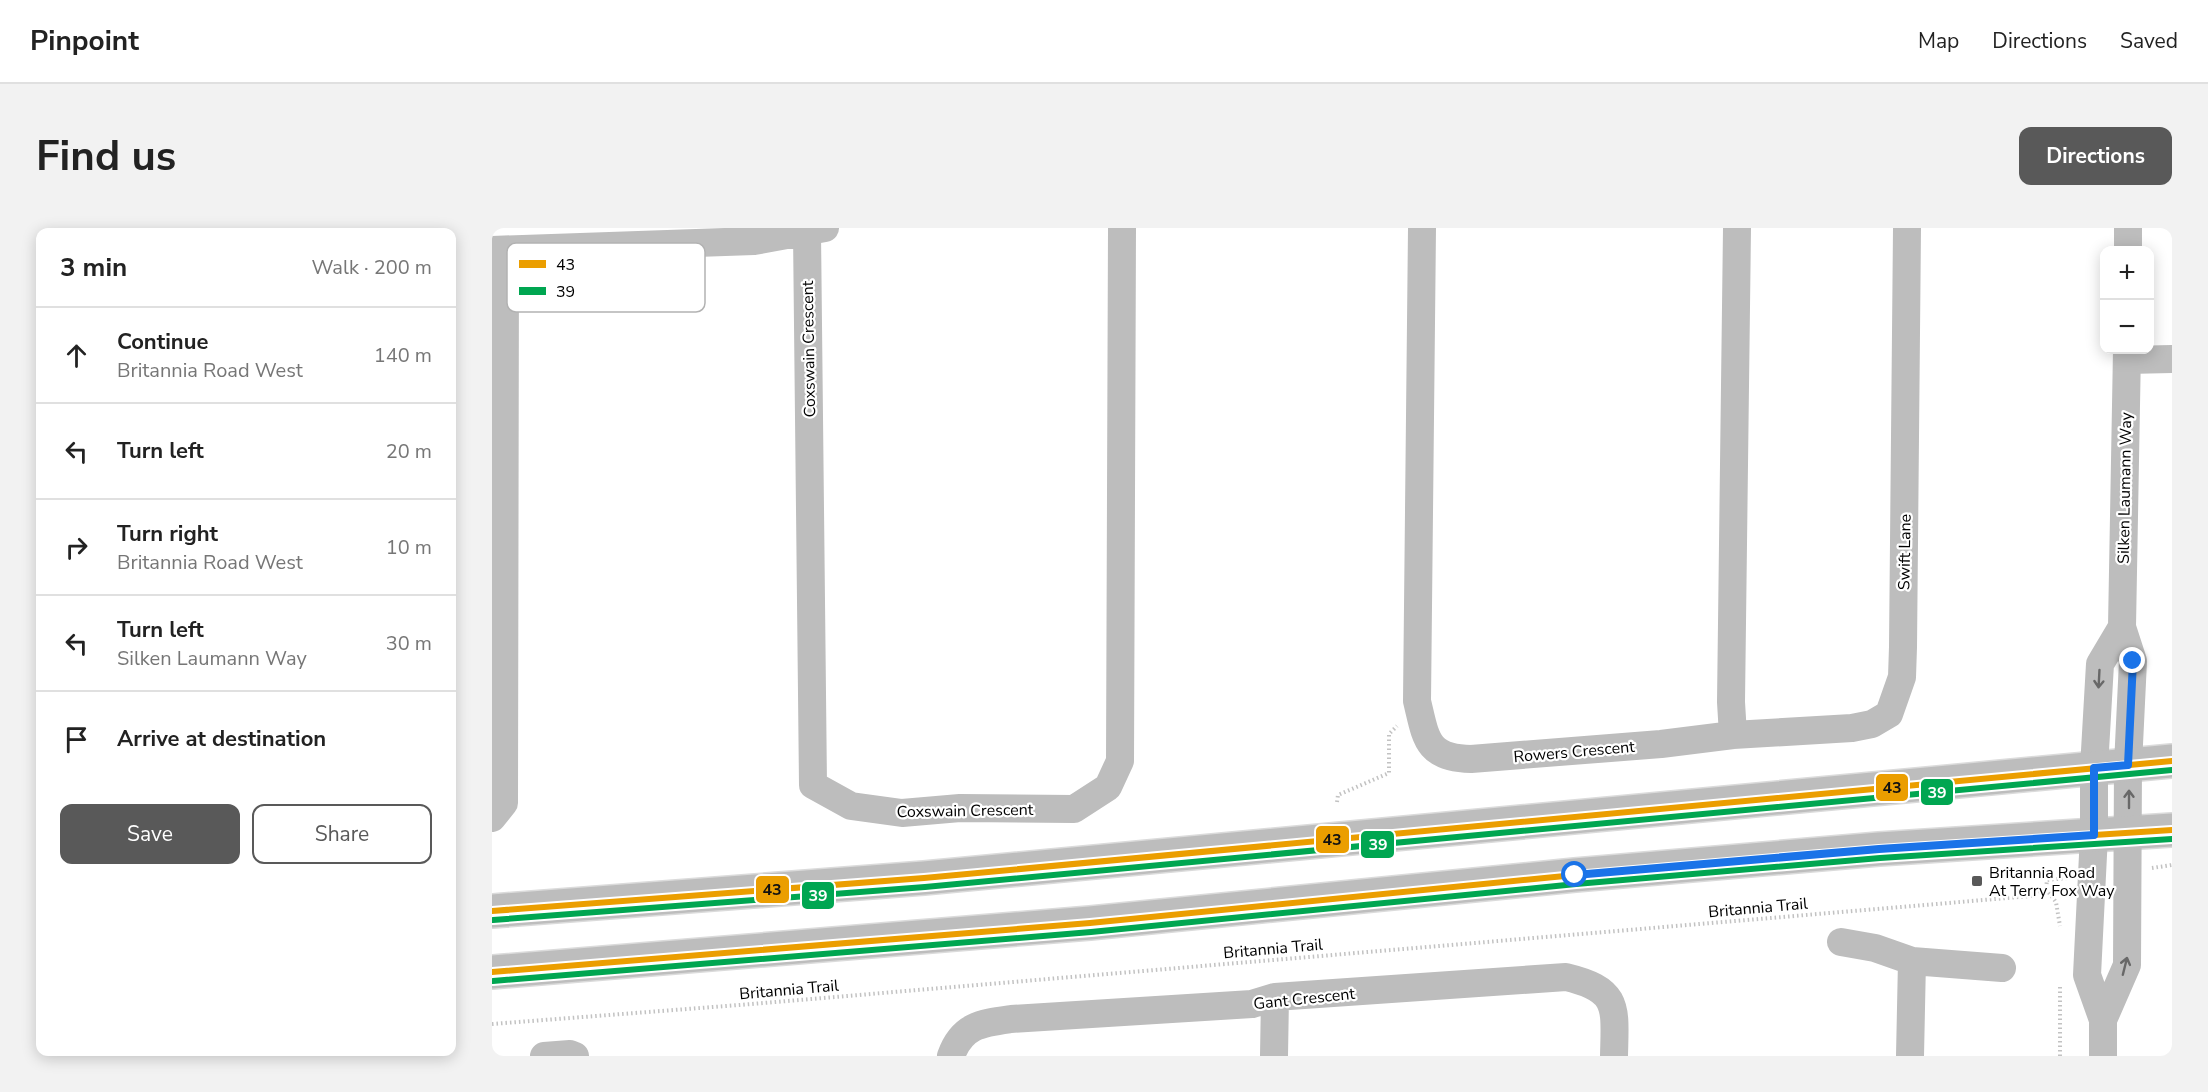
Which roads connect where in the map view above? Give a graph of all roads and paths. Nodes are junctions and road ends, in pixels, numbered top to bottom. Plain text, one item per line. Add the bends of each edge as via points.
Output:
1 (1122, 228) edge
2 (1422, 228) edge
3 (1737, 228) edge
4 (1907, 228) edge
5 (2128, 228) edge
6 (817, 230) edge
7 (697, 243) edge
8 (2128, 246) edge
9 (499, 250) edge
10 (2127, 355) edge
11 (2172, 359) edge
12 (2122, 627) junction
13 (1419, 705) junction
14 (1733, 735) junction
15 (2172, 761) edge
16 (2128, 765) junction
17 (2094, 768) junction
18 (1337, 802) dead end
19 (492, 818) edge
20 (2172, 830) edge
21 (2129, 833) junction
22 (2094, 835) junction
23 (2047, 880) dead end
24 (492, 911) edge
25 (1841, 942) dead end
26 (1912, 961) junction
27 (2002, 968) dead end
28 (492, 972) edge
29 (1275, 997) junction
30 (2103, 1020) junction
31 (492, 1024) edge
32 (544, 1056) edge
33 (575, 1056) edge
34 (951, 1056) edge
35 (1275, 1056) edge
36 (1614, 1056) edge
37 (1910, 1056) edge
38 (2103, 1056) edge

1 - 6 street, Coxswain Crescent via 1120,761 1108,787 1074,808 960,808 902,813 852,806 813,785
2 - 13 street, Rowers Crescent
3 - 14 street
4 - 14 street, Swift Lane via 1903,647 1902,677 1893,707 1882,720 1852,728
5 - 8 street
6 - 7 street via 754,241
9 - 19 street via 504,803
10 - 11 street
10 - 12 street, Silken Laumann Way
12 - 16 street, Silken Laumann Way via 2133,661
12 -> 17 street, Silken Laumann Way via 2100,664
13 - 14 street, Rowers Crescent via 1431,746 1457,759
13 - 18 path via 1389,734 1389,773 1338,795
15 - 16 main road
16 - 17 main road
21 -> 16 street, Silken Laumann Way
17 - 22 street, Silken Laumann Way
17 - 24 main road via 936,876
20 - 21 main road
21 - 22 main road
30 -> 21 street, Silken Laumann Way via 2127,965
22 - 28 main road via 1879,849 1090,923
22 - 30 street, Silken Laumann Way via 2087,975
23 - 31 path, Britannia Trail via 2046,889 2031,896
25 - 26 street
26 - 27 street
26 - 37 street
29 - 34 street, Gant Crescent via 1252,1004 1011,1018 983,1023 964,1032
29 - 35 street
29 - 36 street, Gant Crescent via 1566,977 1595,986 1609,999 1615,1020
30 - 38 street
32 - 33 street

